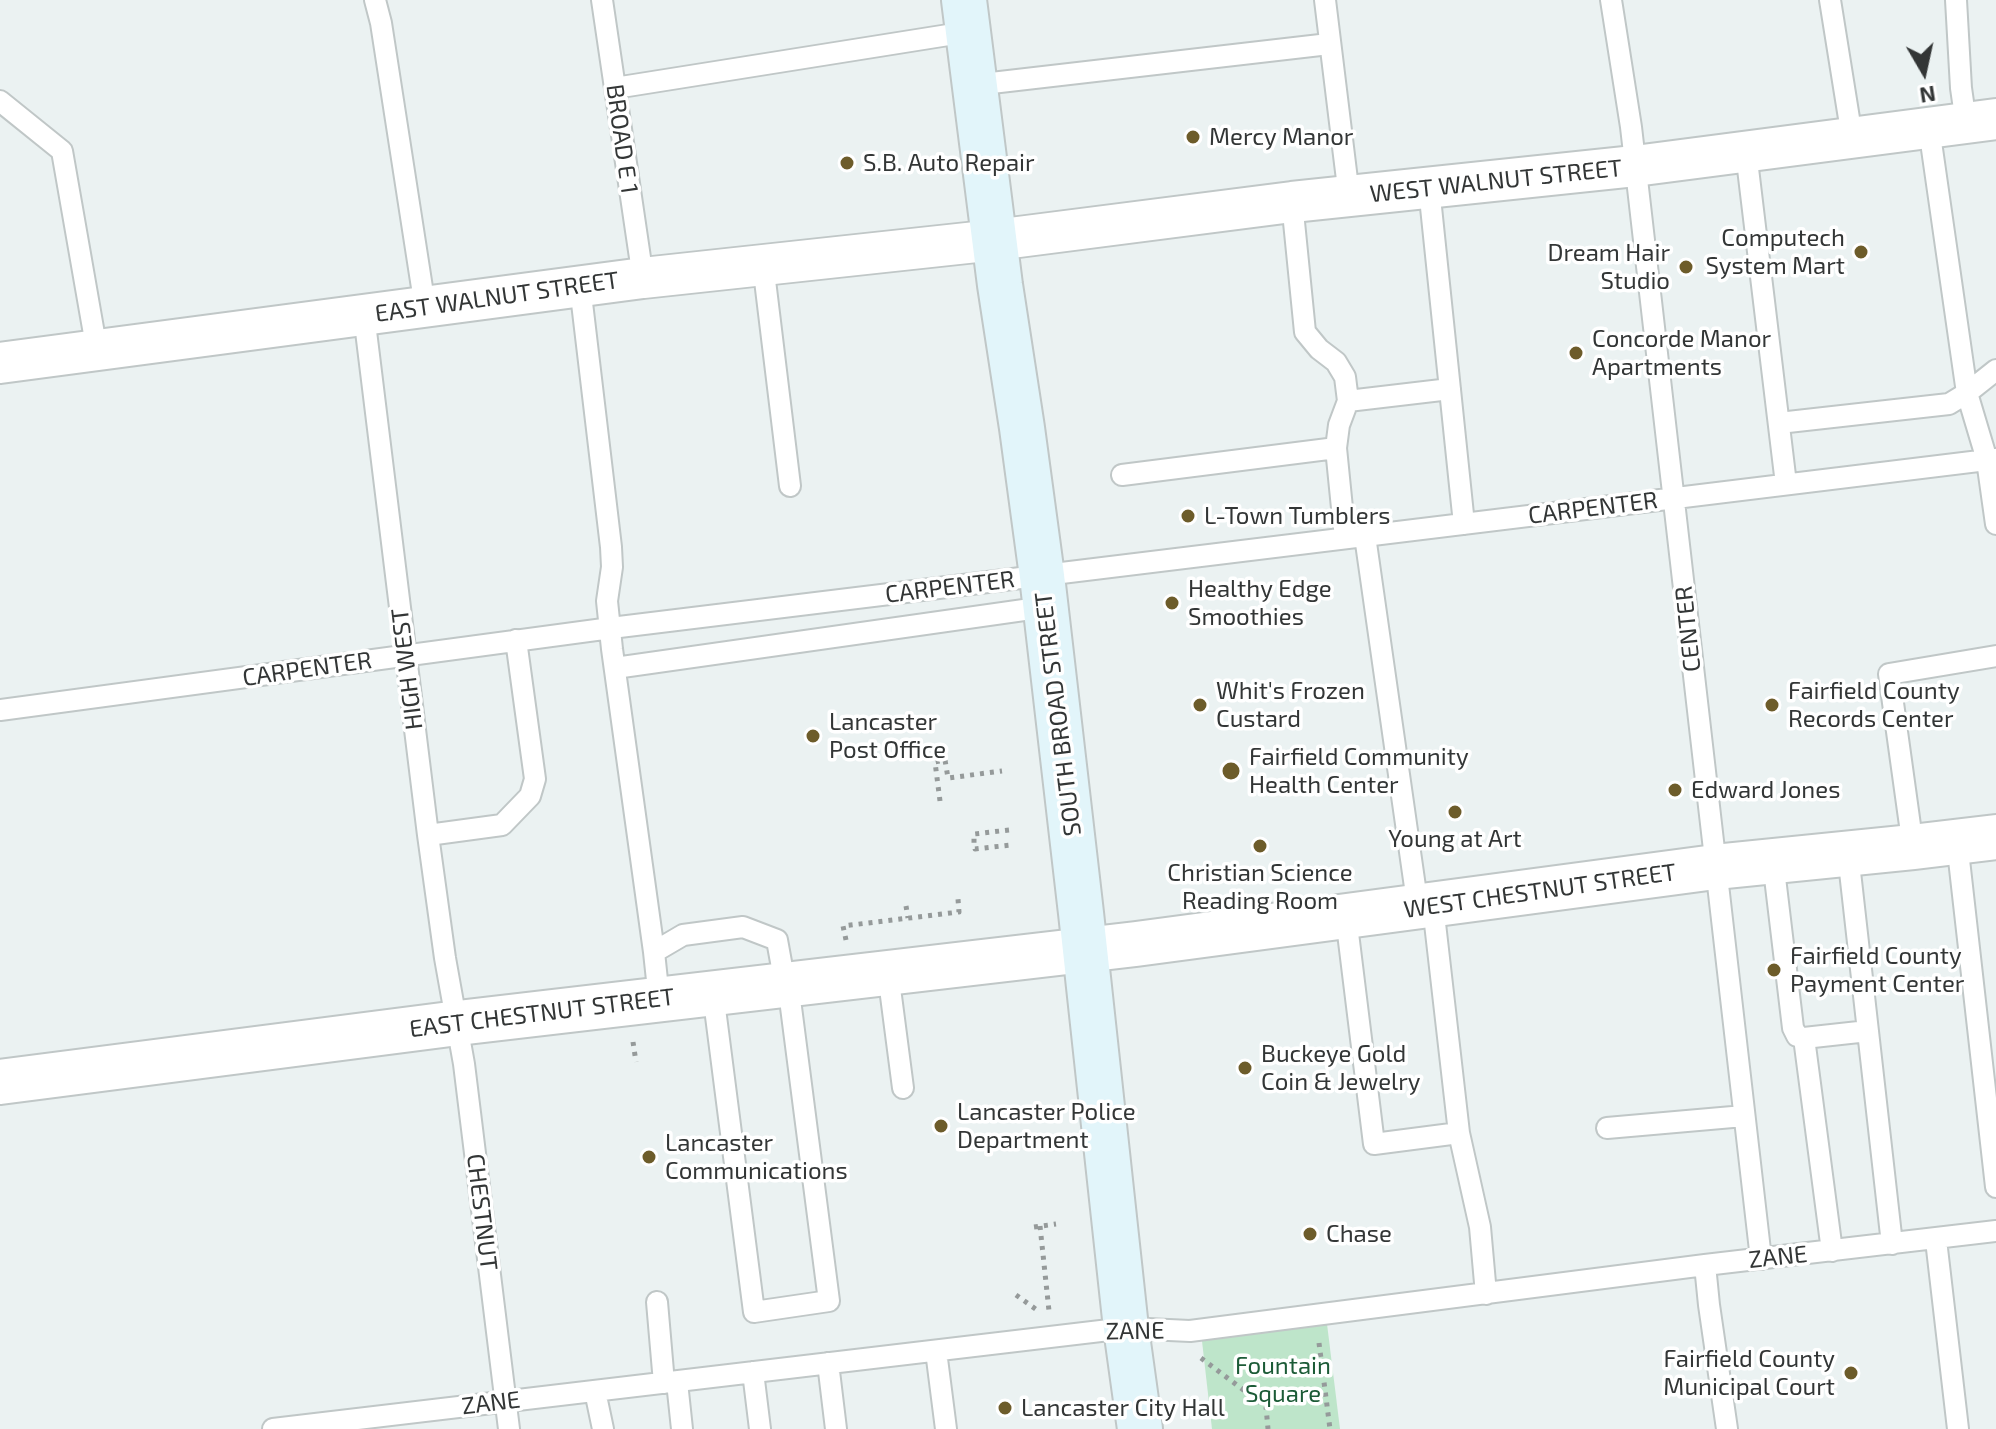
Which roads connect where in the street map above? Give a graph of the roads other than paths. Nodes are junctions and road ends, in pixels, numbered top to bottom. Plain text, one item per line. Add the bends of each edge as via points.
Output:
1 (375, 0) edge
2 (602, 0) edge
3 (1325, 0) edge
4 (1611, 0) edge
5 (1830, 0) edge
6 (1956, 0) edge
7 (965, 16) edge
8 (1329, 44) junction
9 (974, 85) junction
10 (615, 88) junction
11 (0, 101) edge
12 (1964, 124) edge
13 (1852, 137) junction
14 (1746, 152) junction
15 (1635, 166) junction
16 (1429, 188) junction
17 (1349, 196) junction
18 (1292, 202) junction
19 (995, 240) junction
20 (763, 264) junction
21 (643, 278) junction
22 (580, 286) junction
23 (425, 307) junction
24 (364, 315) junction
25 (97, 351) junction
26 (0, 363) edge
27 (1996, 370) edge
28 (1450, 389) junction
29 (1967, 393) junction
30 (1348, 401) junction
31 (1779, 423) junction
32 (1336, 448) junction
33 (1991, 460) edge
34 (1122, 475) dead end
35 (1786, 484) junction
36 (790, 486) dead end
37 (1673, 498) junction
38 (1464, 524) junction
39 (1996, 524) edge
40 (1355, 537) junction
41 (1043, 591) junction
42 (611, 628) junction
43 (516, 640) junction
44 (405, 656) junction
45 (1996, 656) edge
46 (615, 668) junction
47 (0, 710) edge
48 (428, 835) junction
49 (1976, 839) edge
50 (1913, 847) junction
51 (1848, 854) junction
52 (1773, 861) junction
53 (1715, 867) junction
54 (1425, 907) junction
55 (1346, 917) junction
56 (1084, 950) junction
57 (654, 952) junction
58 (888, 973) junction
59 (786, 984) junction
60 (713, 993) junction
61 (659, 999) junction
62 (458, 1023) junction
63 (1868, 1031) junction
64 (1804, 1038) junction
65 (0, 1082) edge
66 (903, 1088) dead end
67 (1744, 1116) junction
68 (1607, 1128) dead end
69 (1459, 1133) junction
70 (1996, 1187) edge
71 (1996, 1231) edge
72 (1936, 1240) junction
73 (1892, 1244) junction
74 (1832, 1251) junction
75 (1761, 1259) junction
76 (1705, 1265) junction
77 (1486, 1294) junction
78 (657, 1302) dead end
79 (1126, 1328) junction
80 (936, 1351) junction
81 (828, 1363) junction
82 (753, 1372) junction
83 (671, 1382) junction
84 (595, 1391) junction
85 (506, 1401) junction
86 (380, 1422) edge
87 (339, 1425) edge
88 (273, 1429) edge
89 (509, 1429) edge
90 (603, 1429) edge
91 (682, 1429) edge
92 (760, 1429) edge
93 (836, 1429) edge
94 (946, 1429) edge
95 (1140, 1429) edge
96 (1727, 1429) edge
97 (1958, 1429) edge

1 - 23 lane
2 - 10 lane, BROAD E 1
3 - 8 lane
4 - 15 lane, CENTER
5 - 13 lane
6 - 12 lane
7 - 9 main road, SOUTH BROAD STREET
7 - 10 lane
8 - 9 lane
8 - 17 lane
9 - 19 main road, SOUTH BROAD STREET
10 - 21 lane, BROAD E 1
11 - 25 lane via 62,151
12 - 13 street, WEST WALNUT STREET
12 - 29 lane
13 - 14 street, WEST WALNUT STREET
14 - 15 street, WEST WALNUT STREET
14 - 31 lane
15 - 16 street, WEST WALNUT STREET
15 - 37 lane, CENTER
16 - 17 street, WEST WALNUT STREET
16 - 28 lane
17 - 18 street, WEST WALNUT STREET
18 - 19 street, WEST WALNUT STREET
18 - 30 lane via 1305,332 1336,362 1345,377
19 - 20 street, EAST WALNUT STREET
19 - 41 main road, SOUTH BROAD STREET
20 - 21 street, EAST WALNUT STREET
20 - 36 lane
21 - 22 street, EAST WALNUT STREET
22 - 23 street, EAST WALNUT STREET
22 - 42 lane via 611,547
23 - 24 street, EAST WALNUT STREET
24 - 25 street, EAST WALNUT STREET
24 - 44 lane, HIGH WEST
25 - 26 street, EAST WALNUT STREET
27 - 29 lane
28 - 30 lane
28 - 38 lane
29 - 31 lane via 1949,404
29 - 33 lane
30 - 32 lane
31 - 35 lane
32 - 34 lane
32 - 40 lane
33 - 35 lane, CARPENTER
33 - 39 lane
35 - 37 lane, CARPENTER
37 - 38 lane, CARPENTER
37 - 53 lane, CENTER
38 - 40 lane, CARPENTER
40 - 41 lane, CARPENTER
40 - 54 lane
41 - 42 lane, CARPENTER
41 - 46 lane
41 - 56 main road, SOUTH BROAD STREET
42 - 43 lane, CARPENTER
42 - 46 lane
43 - 44 lane, CARPENTER
43 - 48 lane via 535,779 530,796 502,825
44 - 47 lane, CARPENTER
44 - 48 lane, HIGH WEST
45 - 50 lane via 1889,674
46 - 57 lane
48 - 62 lane, HIGH WEST
49 - 50 street, WEST CHESTNUT STREET
49 - 70 lane
50 - 51 street, WEST CHESTNUT STREET
51 - 52 street, WEST CHESTNUT STREET
51 - 63 lane
52 - 53 street, WEST CHESTNUT STREET
52 - 64 lane via 1793,1028
53 - 54 street, WEST CHESTNUT STREET
53 - 67 lane, CENTER
54 - 55 street, WEST CHESTNUT STREET
54 - 69 lane
55 - 56 street, WEST CHESTNUT STREET
55 - 69 lane via 1374,1144
56 - 58 street, EAST CHESTNUT STREET
56 - 79 main road, SOUTH BROAD STREET
57 - 59 lane via 683,935 743,927 777,940
57 - 61 lane
58 - 59 street, EAST CHESTNUT STREET
58 - 66 lane
59 - 60 street, EAST CHESTNUT STREET
59 - 60 lane via 829,1301 754,1312
60 - 61 street, EAST CHESTNUT STREET
61 - 62 street, EAST CHESTNUT STREET
62 - 65 street, EAST CHESTNUT STREET
62 - 85 lane, CHESTNUT
63 - 64 lane
63 - 73 lane
64 - 74 lane
67 - 68 lane
67 - 75 lane, CENTER
69 - 77 lane via 1480,1227
71 - 72 lane, ZANE
72 - 73 lane, ZANE
72 - 97 lane
73 - 74 lane, ZANE
74 - 75 lane, ZANE
75 - 76 lane, ZANE
76 - 77 lane, ZANE
76 - 96 lane
77 - 79 lane, ZANE via 1190,1331
78 - 83 lane
79 - 80 lane, ZANE
79 - 95 main road, SOUTH BROAD STREET
80 - 81 lane, ZANE
80 - 94 lane
81 - 82 lane, ZANE
81 - 93 lane
82 - 83 lane, ZANE
82 - 92 lane
83 - 84 lane, ZANE
83 - 91 lane
84 - 85 lane, ZANE
84 - 90 lane
85 - 86 lane, ZANE
85 - 89 lane
86 - 87 lane, ZANE
87 - 88 lane, ZANE

